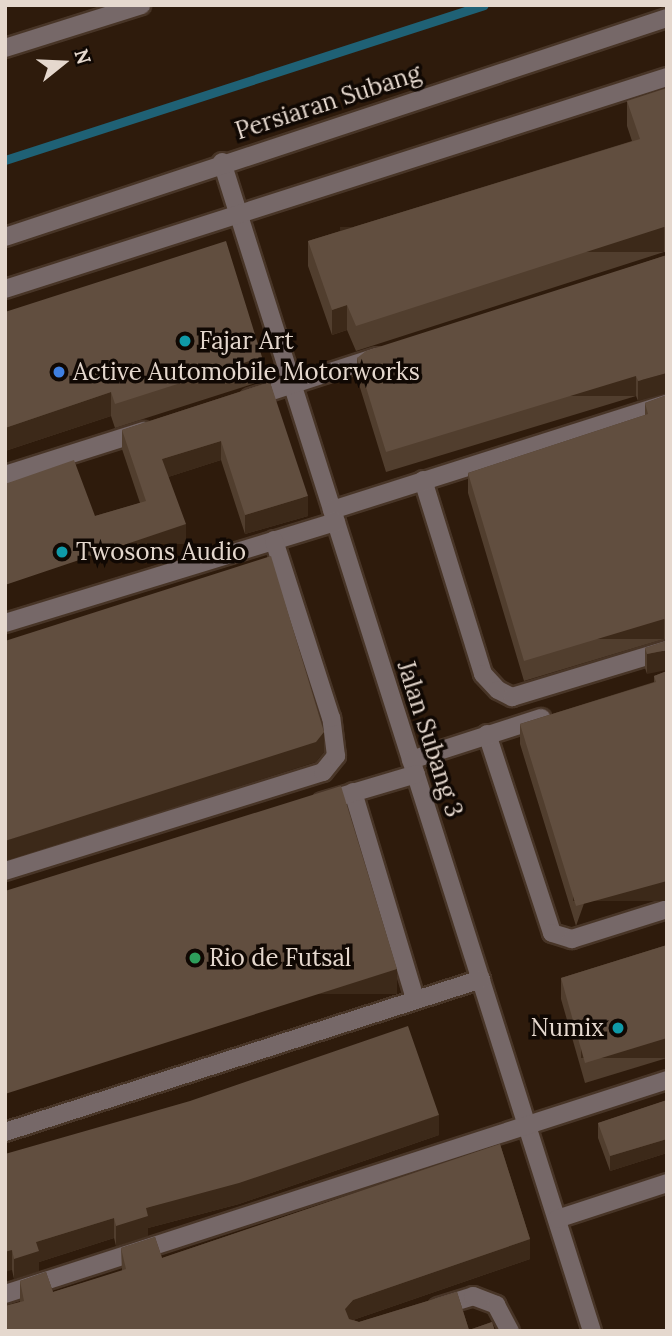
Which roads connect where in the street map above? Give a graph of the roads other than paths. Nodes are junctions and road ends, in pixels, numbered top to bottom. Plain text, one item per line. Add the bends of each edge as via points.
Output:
1 (141, 5) edge
2 (667, 18) edge
3 (5, 48) edge
4 (667, 78) edge
5 (222, 162) junction
6 (240, 218) junction
7 (5, 237) edge
8 (5, 289) edge
9 (396, 351) edge
10 (292, 384) junction
11 (667, 404) edge
12 (227, 405) edge
13 (162, 426) edge
14 (5, 475) edge
15 (423, 480) junction
16 (334, 516) junction
17 (274, 540) junction
18 (5, 623) edge
19 (667, 650) edge
20 (564, 711) edge
21 (487, 734) junction
22 (414, 767) junction
23 (353, 792) junction
24 (302, 808) edge
25 (5, 871) edge
26 (667, 909) edge
27 (481, 979) junction
28 (415, 999) junction
29 (667, 1080) edge
30 (527, 1124) junction
31 (5, 1132) edge
32 (667, 1183) edge
33 (557, 1219) junction
34 (5, 1294) edge
35 (421, 1312) edge
36 (510, 1331) edge
37 (592, 1331) edge

1 - 3 street
2 - 5 street, Persiaran Subang
4 - 6 street
5 - 6 street, Jalan Subang 3
5 - 7 street, Persiaran Subang
6 - 8 street
6 - 10 street, Jalan Subang 3
9 - 10 street
10 - 12 street
10 - 16 street, Jalan Subang 3
11 - 15 street
13 - 14 street
15 - 16 street
15 - 19 street via 483,674 498,690 512,697
16 - 17 street
16 - 22 street, Jalan Subang 3
17 - 18 street
17 - 25 street via 331,718 336,756 323,772
20 - 21 street
21 - 22 street
21 - 26 street via 552,933 572,939
22 - 23 street
22 - 27 street, Jalan Subang 3
23 - 24 street
23 - 28 street
27 - 28 street
27 - 30 street, Jalan Subang 3
28 - 31 street
29 - 30 street
30 - 33 street, Jalan Subang 3
30 - 34 street
32 - 33 street
33 - 37 street, Jalan Subang 3
35 - 36 street via 473,1296 496,1305

